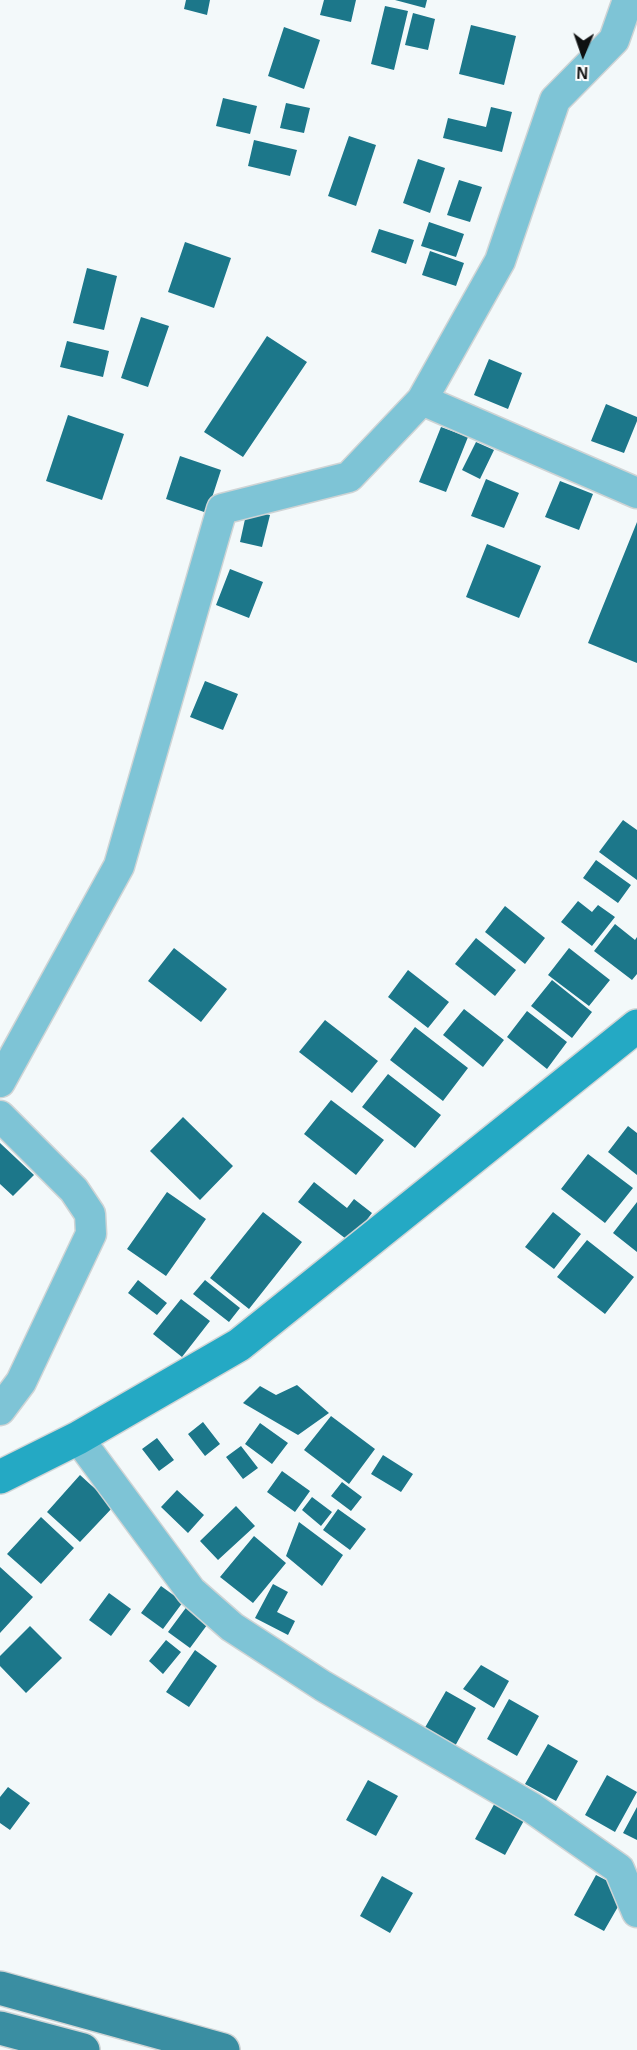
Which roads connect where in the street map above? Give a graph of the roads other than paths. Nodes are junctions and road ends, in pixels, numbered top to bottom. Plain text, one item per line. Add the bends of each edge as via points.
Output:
1 (628, 0) edge
2 (422, 400) junction
3 (637, 493) edge
4 (637, 1026) edge
5 (0, 1082) edge
6 (0, 1116) edge
7 (0, 1410) edge
8 (78, 1438) junction
9 (0, 1477) edge
10 (637, 1911) edge
11 (0, 1988) edge
12 (0, 2028) edge
13 (83, 2050) edge
14 (223, 2050) edge

1 - 2 street via 614,40 555,100 500,261
2 - 3 street
2 - 5 street via 349,477 222,509 120,866
4 - 8 main road via 239,1345
6 - 7 street via 74,1190 90,1214 91,1224 91,1234 21,1382
8 - 9 main road
8 - 10 street via 191,1591 232,1627 323,1686 532,1808 620,1869
11 - 14 main road
12 - 13 main road

